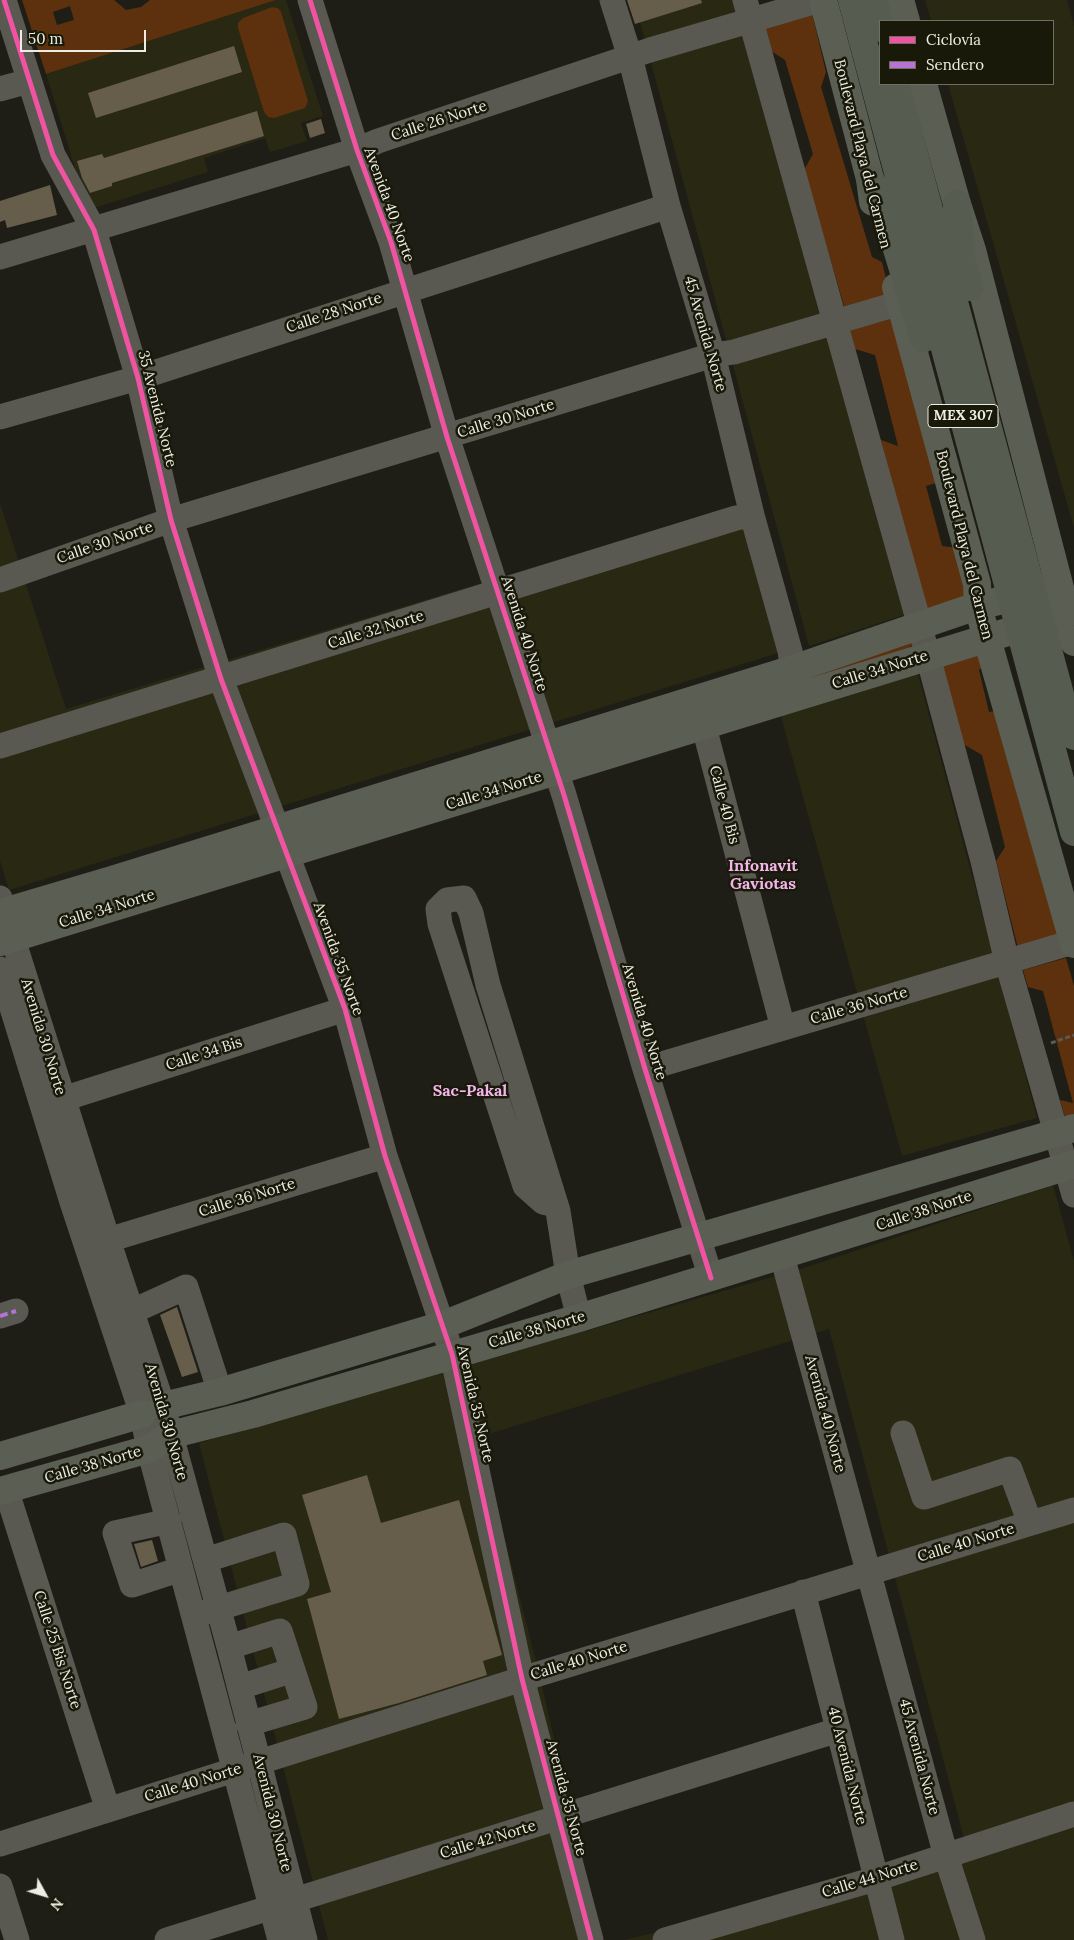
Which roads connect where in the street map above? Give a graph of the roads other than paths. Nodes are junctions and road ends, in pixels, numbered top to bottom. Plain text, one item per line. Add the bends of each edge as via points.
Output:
1 (4, 0) edge
2 (310, 0) edge
3 (612, 0) edge
4 (821, 0) edge
5 (852, 0) edge
6 (873, 0) edge
7 (900, 0) edge
8 (748, 11) edge
9 (906, 20) edge
10 (879, 24) edge
11 (630, 57) junction
12 (29, 81) junction
13 (895, 85) edge
14 (923, 85) edge
15 (0, 89) edge
16 (356, 150) junction
17 (870, 179) junction
18 (957, 204) junction
19 (668, 206) junction
20 (94, 230) junction
21 (0, 257) edge
22 (406, 291) junction
23 (900, 304) junction
24 (836, 323) junction
25 (713, 355) junction
26 (138, 378) junction
27 (0, 417) edge
28 (447, 437) junction
29 (752, 515) junction
30 (171, 520) junction
31 (0, 580) edge
32 (1066, 582) edge
33 (497, 593) junction
34 (978, 606) junction
35 (1070, 613) edge
36 (919, 625) junction
37 (987, 637) junction
38 (1074, 642) edge
39 (927, 656) junction
40 (793, 669) junction
41 (221, 678) junction
42 (1074, 690) edge
43 (796, 695) junction
44 (704, 727) junction
45 (1062, 743) edge
46 (547, 745) junction
47 (0, 746) edge
48 (556, 773) junction
49 (1074, 832) edge
50 (281, 841) junction
51 (1, 908) edge
52 (6, 940) edge
53 (1074, 943) edge
54 (1007, 962) junction
55 (0, 968) edge
56 (345, 1009) junction
57 (783, 1028) junction
58 (645, 1069) junction
59 (63, 1100) junction
60 (1065, 1130) edge
61 (385, 1156) junction
62 (1070, 1165) edge
63 (1074, 1195) edge
64 (556, 1206) junction
65 (698, 1237) junction
66 (108, 1240) junction
67 (782, 1256) junction
68 (568, 1275) junction
69 (711, 1278) junction
70 (131, 1312) junction
71 (579, 1318) junction
72 (443, 1325) junction
73 (452, 1354) junction
74 (220, 1392) junction
75 (153, 1410) junction
76 (904, 1433) dead end
77 (160, 1442) junction
78 (0, 1456) edge
79 (3, 1490) edge
80 (1074, 1510) edge
81 (169, 1521) junction
82 (1030, 1523) junction
83 (206, 1560) junction
84 (181, 1569) junction
85 (869, 1572) junction
86 (804, 1592) junction
87 (219, 1607) junction
88 (194, 1617) junction
89 (229, 1647) junction
90 (293, 1670) junction
91 (522, 1679) junction
92 (240, 1688) junction
93 (248, 1724) junction
94 (838, 1730) junction
95 (260, 1763) junction
96 (235, 1770) junction
97 (108, 1810) junction
98 (1074, 1814) edge
99 (559, 1818) junction
100 (0, 1844) edge
101 (946, 1856) junction
102 (875, 1878) junction
103 (0, 1886) edge
104 (283, 1905) junction
105 (17, 1940) edge
106 (167, 1940) edge
107 (280, 1940) edge
108 (304, 1940) edge
109 (591, 1940) edge
110 (665, 1940) edge
111 (892, 1940) edge
112 (973, 1940) edge

1 - 12 street, 35 Avenida Norte
2 - 16 street, Avenida 40 Norte
3 - 11 street, 45 Avenida Norte
4 - 8 street, Calle 26 Norte
4 - 17 main road, Boulevard Playa del Carmen
5 - 45 highway, MEX 307
6 - 10 highway
7 - 9 main road
8 - 11 street, Calle 26 Norte
8 - 24 street
11 - 16 street, Calle 26 Norte
11 - 19 street, 45 Avenida Norte
12 - 15 street
12 - 20 street, 35 Avenida Norte via 53,156
13 - 45 highway, MEX 307 via 1061,698
14 - 18 main road
16 - 20 street, Calle 26 Norte
16 - 22 street, Avenida 40 Norte
17 - 23 main road, Boulevard Playa del Carmen
17 - 45 highway via 886,213 918,318 976,516 1026,707
18 - 32 main road
18 - 42 highway via 961,259
19 - 22 street, Calle 28 Norte
19 - 25 street, 45 Avenida Norte
20 - 21 street, Calle 26 Norte
20 - 26 street, 35 Avenida Norte
22 - 26 street, Calle 28 Norte
22 - 28 street, Avenida 40 Norte
23 - 24 street, Calle 30 Norte
23 - 34 main road, Boulevard Playa del Carmen via 977,584
24 - 25 street, Calle 30 Norte
24 - 36 street
25 - 28 street, Calle 30 Norte
25 - 29 street, 45 Avenida Norte
26 - 27 street, Calle 28 Norte
26 - 30 street, 35 Avenida Norte
28 - 30 street, Calle 30 Norte
28 - 33 street, Avenida 40 Norte
29 - 33 street, Calle 32 Norte
29 - 40 street, 45 Avenida Norte
30 - 31 street, Calle 30 Norte
30 - 41 street, 35 Avenida Norte
32 - 34 main road, Calle 34 Norte
32 - 35 main road
33 - 41 street, Calle 32 Norte
33 - 46 street, Avenida 40 Norte
34 - 36 main road, Calle 34 Norte
34 - 37 main road, Boulevard Playa del Carmen
35 - 37 main road, Calle 34 Norte
35 - 38 main road
36 - 39 street
36 - 40 main road, Calle 34 Norte
37 - 39 main road, Calle 34 Norte
37 - 53 main road, Boulevard Playa del Carmen
39 - 43 main road, Calle 34 Norte
39 - 54 street
40 - 43 street, 45 Avenida Norte
40 - 46 main road, Calle 34 Norte
41 - 47 street, Calle 32 Norte
41 - 50 street, 35 Avenida Norte
43 - 44 main road, Calle 34 Norte
44 - 48 main road, Calle 34 Norte
44 - 57 street, Calle 40 Bis
45 - 49 highway, MEX 307
46 - 48 street, Avenida 40 Norte
46 - 50 main road, Calle 34 Norte
48 - 50 main road, Calle 34 Norte
48 - 58 street, Avenida 40 Norte
50 - 51 main road, Calle 34 Norte
50 - 52 main road, Calle 34 Norte
50 - 56 street, Avenida 35 Norte
51 - 52 street, Avenida 30 Norte
52 - 59 street, Avenida 30 Norte
53 - 54 street, Calle 36 Norte
54 - 57 street, Calle 36 Norte
54 - 60 street
55 - 75 street, Avenida 30 Norte via 72,1202
56 - 59 street, Calle 34 Bis
56 - 61 street, Avenida 35 Norte
57 - 58 street, Calle 36 Norte
58 - 65 street, Avenida 40 Norte
59 - 66 street, Avenida 30 Norte
60 - 62 street
60 - 65 main road
61 - 66 street, Calle 36 Norte
61 - 72 street, Avenida 35 Norte
62 - 63 street
62 - 67 main road, Calle 38 Norte
64 - 64 street via 488,985 466,901 460,897 447,900 438,909 440,924 525,1186 542,1202
64 - 68 street
65 - 68 main road
65 - 69 street, Avenida 40 Norte
66 - 70 street, Avenida 30 Norte
67 - 69 main road, Calle 38 Norte
67 - 85 street, Avenida 40 Norte
68 - 71 street
68 - 72 main road
69 - 71 main road, Calle 38 Norte
70 - 74 street via 186,1287
70 - 75 street, Avenida 30 Norte
71 - 73 main road, Calle 38 Norte
72 - 73 street, Avenida 35 Norte
72 - 74 main road
73 - 77 main road, Calle 38 Norte
73 - 91 street, Avenida 35 Norte
74 - 75 main road
75 - 77 street, Avenida 30 Norte
75 - 78 main road
76 - 82 street via 924,1497 1010,1469
77 - 79 main road, Calle 38 Norte
77 - 81 street, Avenida 30 Norte
77 - 83 street, Avenida 30 Norte
79 - 97 street, Calle 25 Bis Norte
80 - 82 street, Calle 40 Norte
81 - 84 street, Avenida 30 Norte
81 - 84 street via 115,1533 132,1584
82 - 85 street, Calle 40 Norte
83 - 87 street, Avenida 30 Norte
83 - 87 street via 284,1535 297,1584
84 - 88 street, Avenida 30 Norte
85 - 86 street, Calle 40 Norte
85 - 101 street, 45 Avenida Norte
86 - 91 street, Calle 40 Norte
86 - 94 street, 40 Avenida Norte
87 - 88 street
87 - 89 street, Avenida 30 Norte
88 - 96 street, Avenida 30 Norte
89 - 90 street via 280,1631
89 - 92 street, Avenida 30 Norte
90 - 92 street
90 - 93 street via 305,1707
91 - 95 street, Calle 40 Norte
91 - 99 street, Avenida 35 Norte
92 - 93 street, Avenida 30 Norte
93 - 95 street, Avenida 30 Norte
94 - 99 street, Calle 42 Norte
94 - 102 street, 40 Avenida Norte
95 - 96 street, Calle 40 Norte
95 - 104 street, Avenida 30 Norte
96 - 97 street, Calle 40 Norte
96 - 104 street, Avenida 30 Norte
97 - 100 street, Calle 40 Norte
98 - 101 street, Calle 44 Norte
99 - 104 street, Calle 42 Norte
99 - 109 street, Avenida 35 Norte
101 - 102 street, Calle 44 Norte
101 - 112 street, 45 Avenida Norte
102 - 110 street, Calle 44 Norte
102 - 111 street, 40 Avenida Norte
103 - 105 street
104 - 106 street, Calle 42 Norte
104 - 107 street, Avenida 30 Norte
104 - 108 street, Avenida 30 Norte

